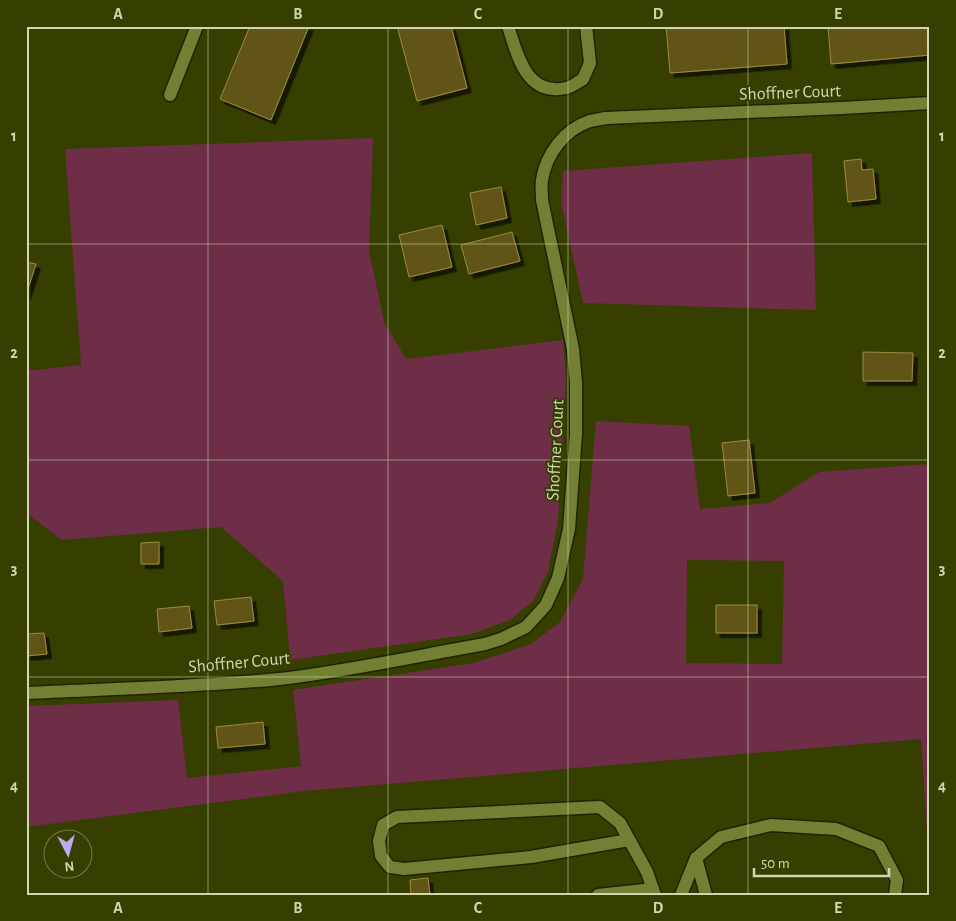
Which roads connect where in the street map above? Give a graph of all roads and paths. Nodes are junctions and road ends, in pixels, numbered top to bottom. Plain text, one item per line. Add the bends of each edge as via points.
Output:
1 (197, 26) edge
2 (508, 26) edge
3 (586, 26) edge
4 (170, 95) dead end
5 (930, 103) edge
6 (26, 693) edge
7 (629, 840) junction
8 (696, 858) junction
9 (654, 892) edge
10 (598, 895) edge
11 (681, 895) edge
12 (706, 895) edge
13 (895, 895) edge

1 - 4 street
2 - 3 street via 519,62 533,82 550,89 566,88 584,79 590,63
5 - 6 street, Shoffner Court via 606,118 589,121 570,131 557,144 547,161 542,180 542,200 573,349 576,434 569,529 558,578 546,605 526,627 485,644 280,678
7 - 7 street via 620,823 600,807 397,817 383,825 379,841 380,856 390,867 404,869 531,857
7 - 9 street
8 - 11 street
8 - 12 street
8 - 13 street via 721,837 771,824 836,829 880,846 897,880
9 - 10 street

